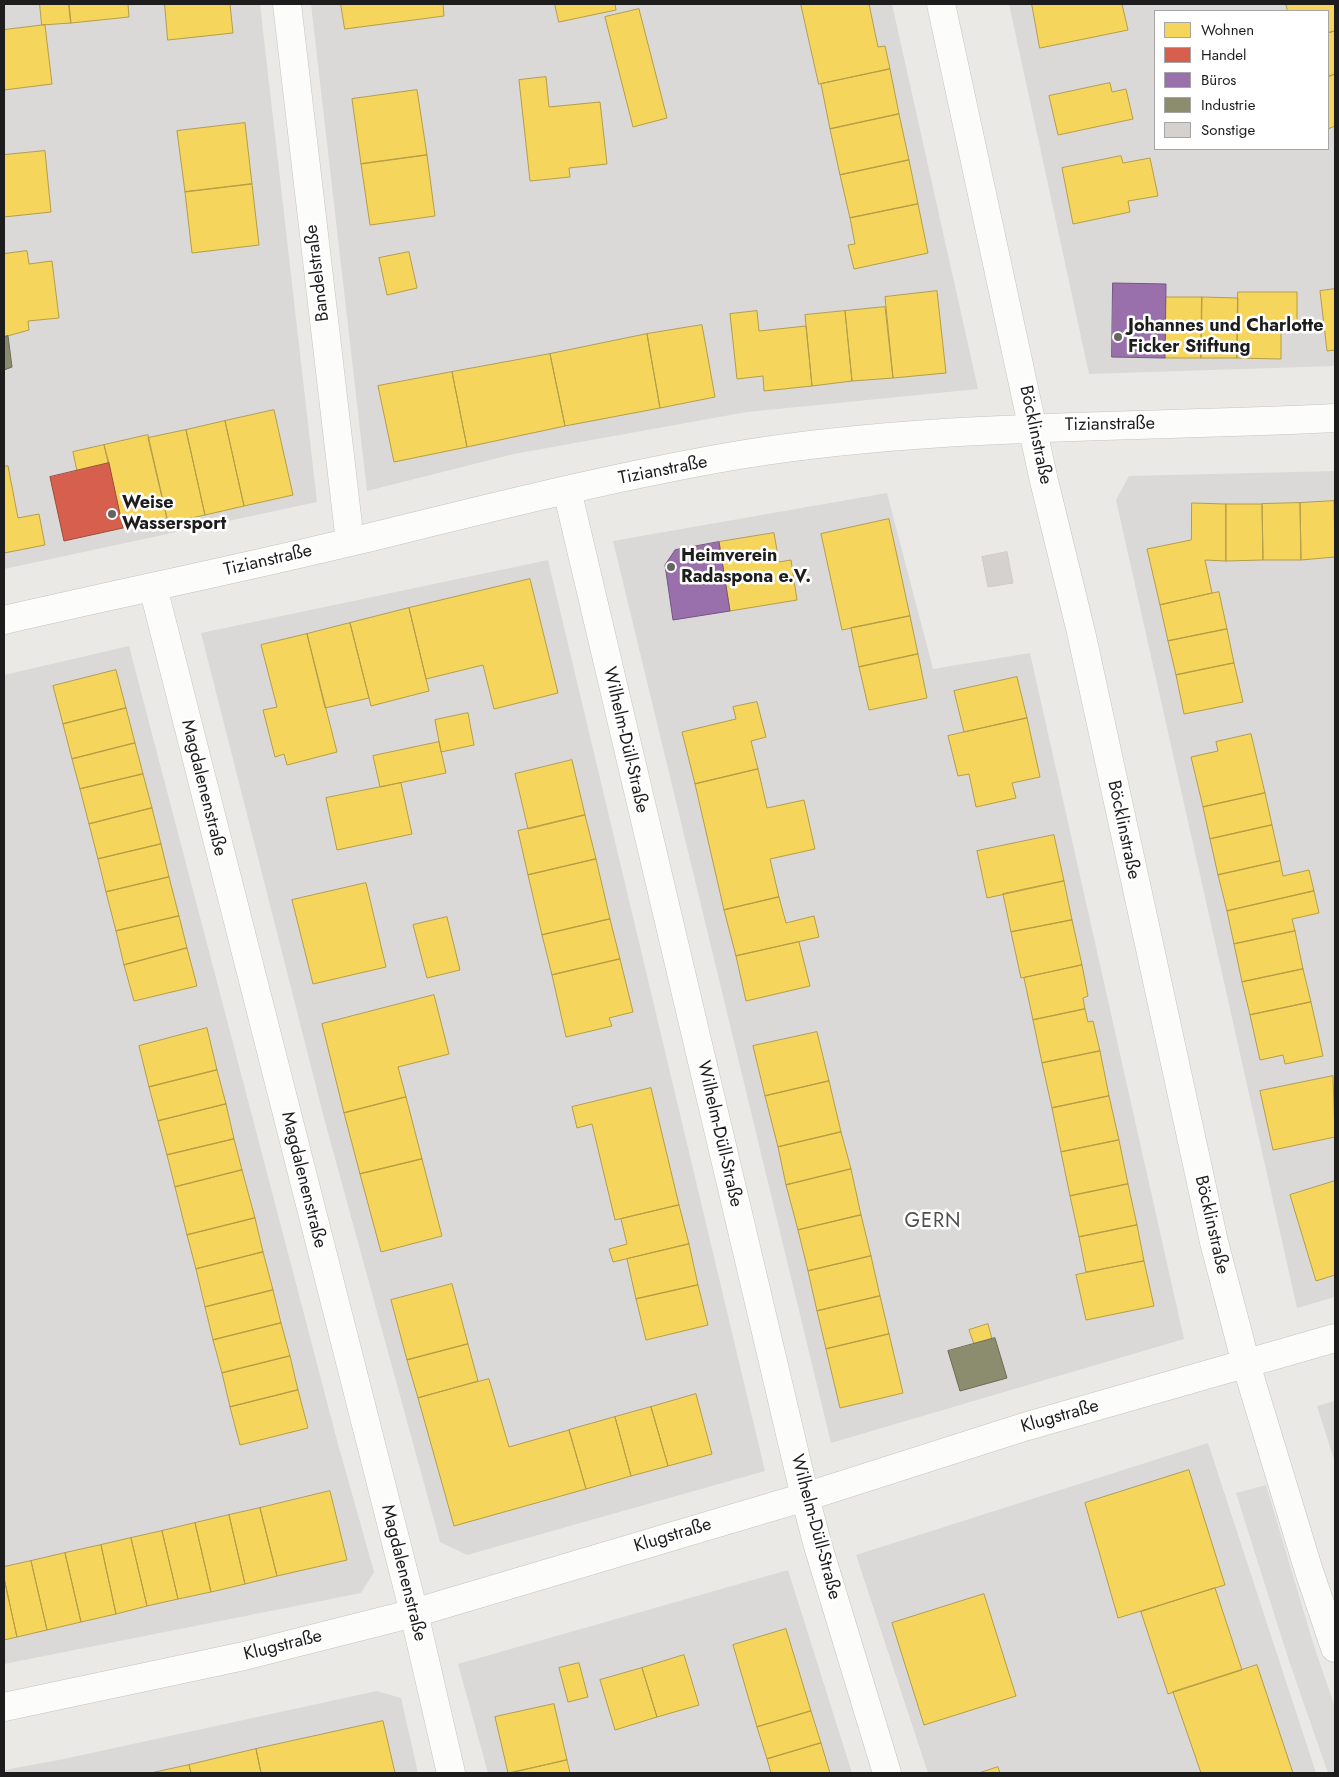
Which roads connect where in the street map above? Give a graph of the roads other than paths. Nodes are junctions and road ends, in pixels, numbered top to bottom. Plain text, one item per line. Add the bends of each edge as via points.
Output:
1 (287, 4) edge
2 (941, 4) edge
3 (1335, 418) edge
4 (1033, 427) junction
5 (567, 490) junction
6 (350, 542) junction
7 (153, 587) junction
8 (4, 620) edge
9 (1335, 1338) edge
10 (1246, 1364) junction
11 (805, 1497) junction
12 (414, 1613) junction
13 (1335, 1648) edge
14 (4, 1707) edge
15 (451, 1773) edge
16 (888, 1773) edge

1 - 6 street, Bandelstraße
2 - 4 street, Böcklinstraße
3 - 4 street, Tizianstraße
4 - 5 street, Tizianstraße via 890,437 740,455
4 - 10 street, Böcklinstraße via 1214,1242
5 - 6 street, Tizianstraße
5 - 11 street, Wilhelm-Düll-Straße
6 - 7 street, Tizianstraße
7 - 8 street, Tizianstraße
7 - 12 street, Magdalenenstraße
9 - 10 street, Klugstraße
10 - 11 street, Klugstraße via 1024,1427
10 - 13 street, Böcklinstraße
11 - 12 street, Klugstraße
11 - 16 street, Wilhelm-Düll-Straße
12 - 14 street, Klugstraße via 244,1656
12 - 15 street, Magdalenenstraße

